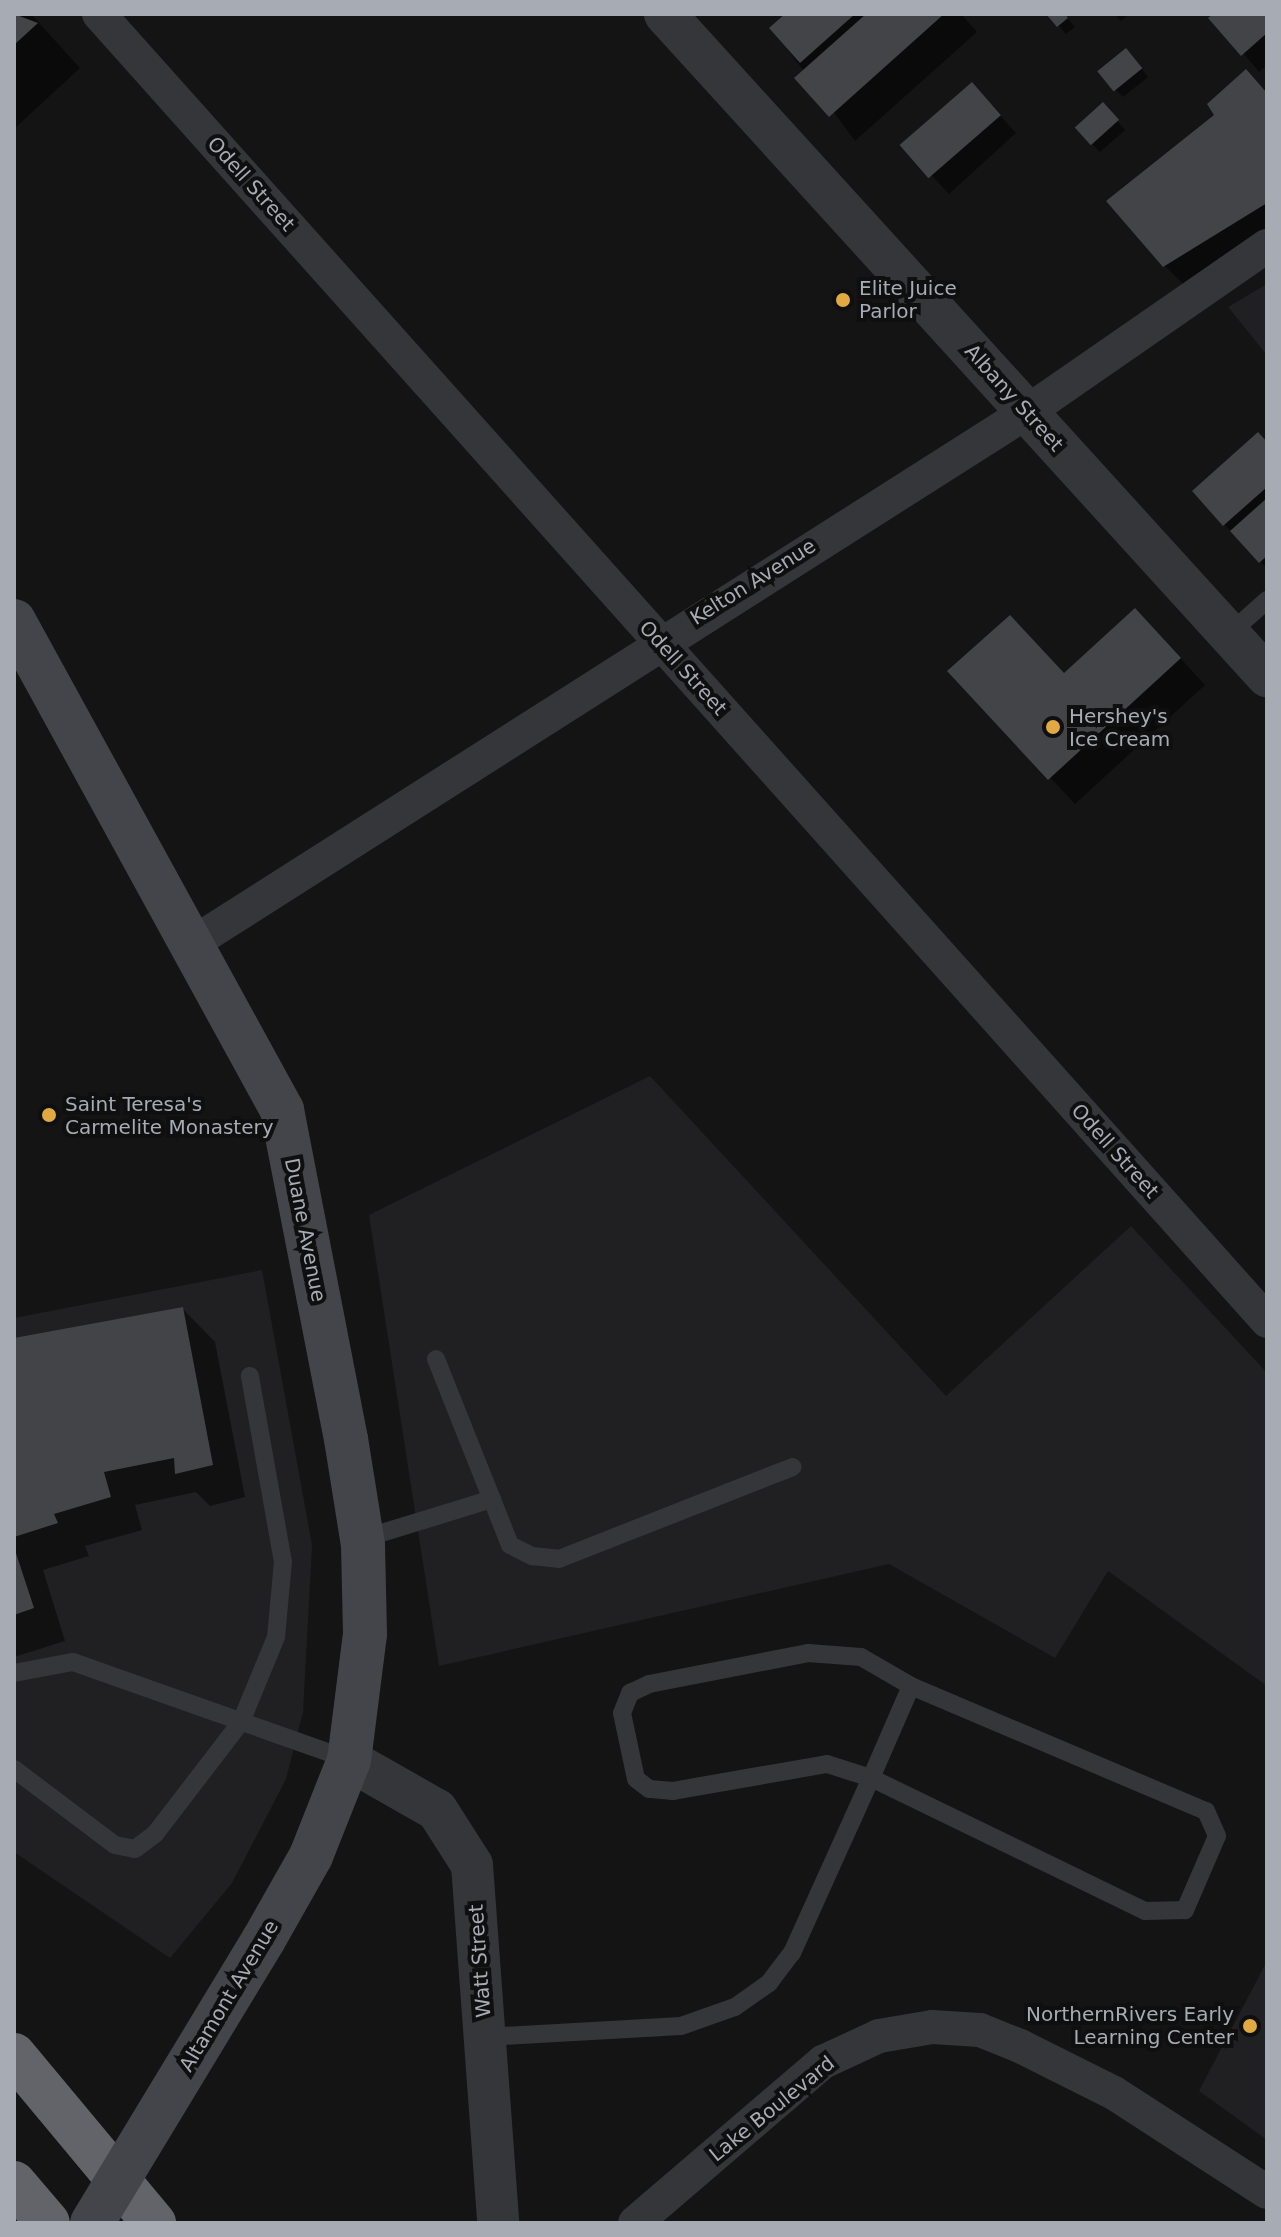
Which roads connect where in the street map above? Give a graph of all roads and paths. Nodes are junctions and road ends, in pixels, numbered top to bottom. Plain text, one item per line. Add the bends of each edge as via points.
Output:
1 (99, 14) edge
2 (665, 14) edge
3 (1265, 252) edge
4 (1027, 412) junction
5 (1267, 600) edge
6 (14, 621) edge
7 (1229, 634) junction
8 (658, 640) junction
9 (1267, 676) edge
10 (196, 941) junction
11 (1267, 1321) edge
12 (436, 1359) dead end
13 (250, 1376) dead end
14 (792, 1467) dead end
15 (492, 1499) junction
16 (362, 1539) junction
17 (14, 1673) edge
18 (911, 1686) junction
19 (241, 1722) junction
20 (349, 1760) junction
21 (14, 1769) edge
22 (871, 1778) junction
23 (485, 2037) junction
24 (14, 2057) edge
25 (14, 2183) edge
26 (1267, 2192) edge
27 (48, 2223) edge
28 (92, 2223) edge
29 (154, 2223) edge
30 (498, 2223) edge
31 (635, 2223) edge

1 - 8 street, Odell Street
2 - 4 street, Albany Street
3 - 4 street, Kelton Avenue
4 - 7 street, Albany Street
4 - 8 street, Kelton Avenue
5 - 7 lane
6 - 10 main road, Duane Avenue
7 - 9 street, Albany Street
8 - 10 street, Kelton Avenue
8 - 11 street, Odell Street
10 - 16 main road, Duane Avenue via 282,1110
12 - 15 lane
13 - 19 lane via 283,1562 276,1637
14 - 15 lane via 559,1559 510,1545
15 - 16 lane
16 - 20 main road, Duane Avenue via 365,1634
17 - 19 lane via 73,1662
18 - 22 lane
18 - 22 lane via 861,1657 808,1653 649,1684 630,1693 622,1713 636,1779 649,1789 827,1764
18 - 22 lane via 1206,1811 1217,1836 1191,1898 1185,1910 1145,1911
19 - 20 lane
19 - 21 lane via 155,1834 135,1849 115,1845
20 - 23 street, Watt Street via 437,1810 472,1865
20 - 28 main road, Altamont Avenue, bridge via 311,1856
22 - 23 lane via 792,1953 769,1983 735,2007 681,2026
23 - 30 street, Watt Street
24 - 29 highway
25 - 27 highway
26 - 31 street, Lake Boulevard via 1114,2093 1020,2046 980,2030 932,2027 879,2036 823,2062

